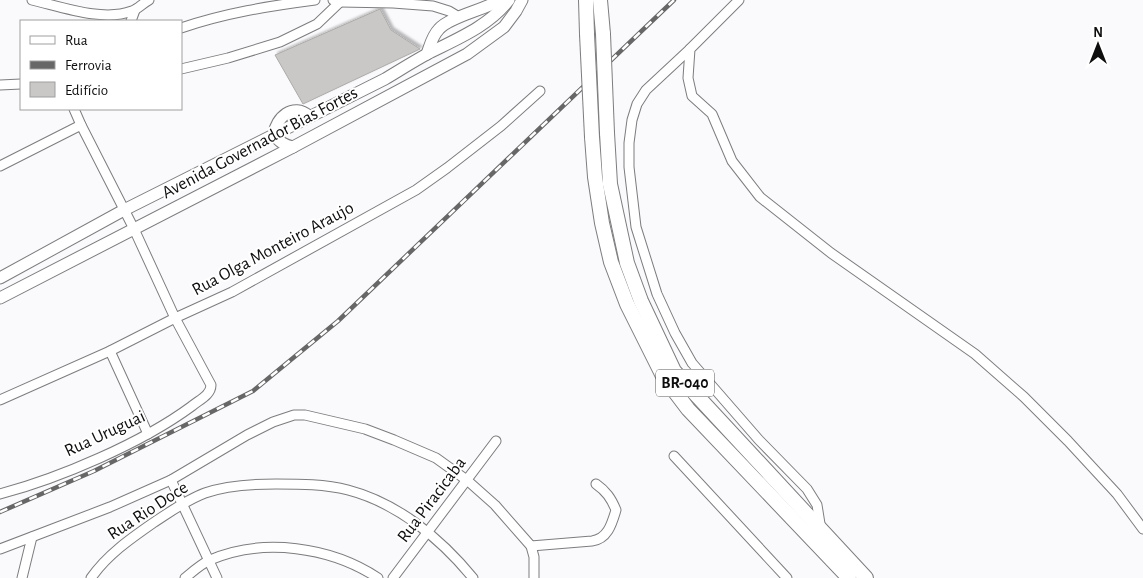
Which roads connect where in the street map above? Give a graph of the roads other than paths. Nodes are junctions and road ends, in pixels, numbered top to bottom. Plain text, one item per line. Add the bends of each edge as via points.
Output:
1 (33, 0) edge
2 (149, 0) edge
3 (315, 0) edge
4 (500, 0) edge
5 (509, 0) edge
6 (522, 0) edge
7 (586, 0) edge
8 (600, 0) edge
9 (739, 0) edge
10 (337, 1) edge
11 (134, 10) junction
12 (459, 17) junction
13 (123, 20) edge
14 (131, 20) edge
15 (182, 28) edge
16 (472, 32) junction
17 (690, 48) junction
18 (427, 54) junction
19 (467, 54) junction
20 (182, 68) edge
21 (20, 79) edge
22 (11, 84) junction
23 (20, 84) edge
24 (0, 86) edge
25 (540, 91) dead end
26 (74, 110) edge
27 (81, 125) junction
28 (274, 134) junction
29 (293, 147) junction
30 (0, 166) edge
31 (124, 210) junction
32 (134, 229) junction
33 (0, 278) edge
34 (0, 298) edge
35 (175, 318) junction
36 (110, 351) junction
37 (0, 400) edge
38 (148, 434) junction
39 (496, 441) dead end
40 (674, 456) dead end
41 (171, 480) junction
42 (468, 481) junction
43 (596, 484) dead end
44 (0, 494) edge
45 (181, 504) junction
46 (1143, 529) edge
47 (821, 531) junction
48 (428, 533) junction
49 (32, 537) junction
50 (531, 546) junction
51 (0, 549) edge
52 (209, 561) junction
53 (22, 578) edge
54 (91, 578) edge
55 (185, 578) edge
56 (217, 578) edge
57 (378, 578) edge
58 (393, 578) edge
59 (473, 578) edge
60 (534, 578) edge
61 (787, 578) edge
62 (849, 578) edge
63 (866, 578) edge

1 - 11 street via 98,14 117,15
2 - 11 street
3 - 15 street via 230,13
4 - 12 main road
5 - 16 main road, Avenida Governador Bias Fortes
6 - 19 main road, Avenida Governador Bias Fortes via 504,27
7 - 62 highway, BR-040, bridge via 596,186 611,262 627,304 662,376 688,409
8 - 47 highway, BR-040, bridge via 610,184 627,263 641,301 674,371
9 - 17 street
10 - 12 street via 433,6
10 - 20 street via 317,24 280,42
11 - 13 street
11 - 14 street
12 - 16 main road
12 - 18 main road via 440,27
16 - 18 main road, Avenida Governador Bias Fortes
16 - 19 main road via 473,39
17 - 46 street via 688,78 692,96 712,114 732,161 760,197 830,253 974,354 1024,397 1117,494
17 - 47 street via 646,90 632,120 628,143 636,227 657,294 692,363 813,497
18 - 28 main road, Avenida Governador Bias Fortes via 386,79
19 - 29 main road, Avenida Governador Bias Fortes
21 - 22 street
22 - 23 street
22 - 24 street
25 - 35 street, Rua Olga Monteiro Araujo via 501,126 416,190 232,292
26 - 27 street
27 - 30 street
27 - 31 street
28 - 29 main road via 281,143
28 - 31 main road, Avenida Governador Bias Fortes
29 - 32 main road, Avenida Governador Bias Fortes
31 - 32 street
31 - 33 main road, Avenida Governador Bias Fortes
32 - 34 main road, Avenida Governador Bias Fortes
32 - 35 street
35 - 36 street, Rua Olga Monteiro Araujo
35 - 38 street, Rua Uruguai via 211,385 211,391
36 - 37 street, Rua Olga Monteiro Araujo
36 - 38 street
38 - 44 street, Rua Uruguai via 74,468
39 - 42 street, Rua Piracicaba
40 - 61 street
41 - 42 street via 284,417 306,415 365,429 415,449 436,458
41 - 45 street
41 - 49 street via 110,508
42 - 48 street, Rua Piracicaba
42 - 50 street
43 - 50 street via 612,499 616,510 602,538
45 - 48 street, Rua Rio Doce via 206,493 246,485 322,486 370,498
45 - 52 street
45 - 54 street, Rua Rio Doce via 114,552
47 - 63 highway, BR-040
48 - 58 street, Rua Piracicaba
48 - 59 street, Rua Rio Doce via 450,551
49 - 51 street
49 - 53 street
50 - 60 street
52 - 55 street
52 - 56 street
52 - 57 street via 245,550 286,548 330,555 355,564

